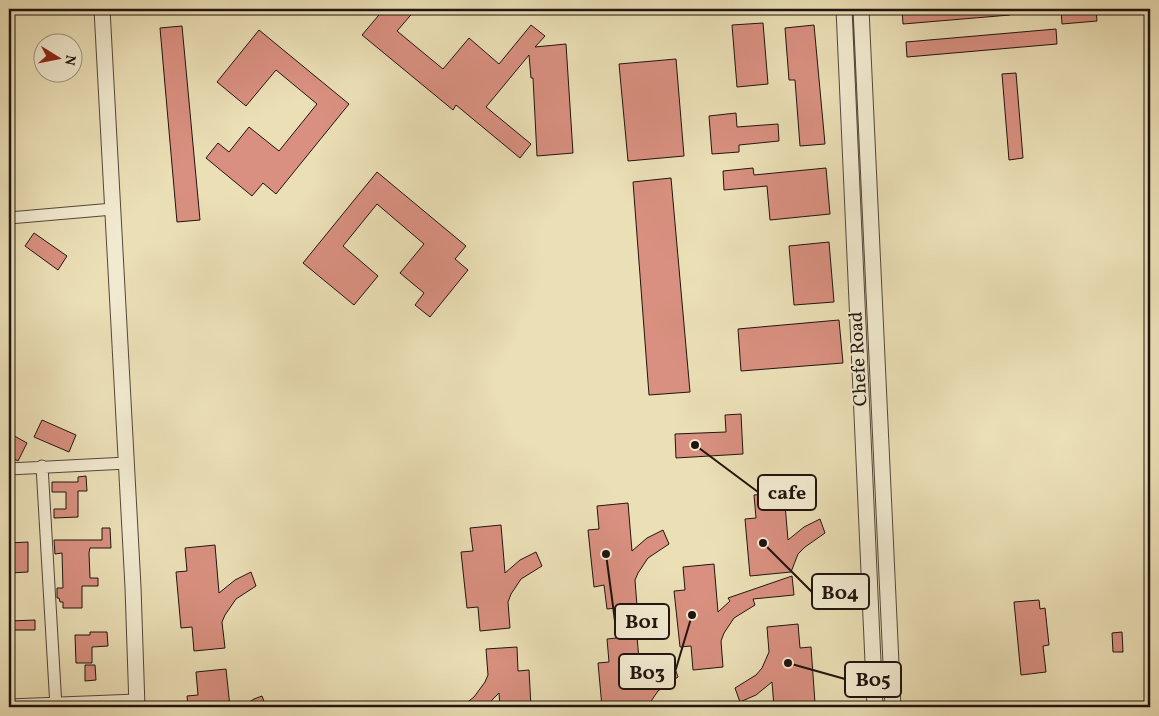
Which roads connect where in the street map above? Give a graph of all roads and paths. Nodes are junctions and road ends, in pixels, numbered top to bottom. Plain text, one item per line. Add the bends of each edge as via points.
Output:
1 (102, 9) edge
2 (844, 9) edge
3 (861, 9) edge
4 (113, 208) junction
5 (9, 218) edge
6 (126, 463) junction
7 (42, 466) junction
8 (9, 468) edge
9 (137, 703) edge
10 (9, 705) edge
11 (56, 705) edge
12 (875, 707) edge
13 (894, 707) edge

1 - 4 street
2 - 12 street, Chefe Road
3 - 13 street, Chefe Road
4 - 5 street
4 - 6 street
6 - 7 street
6 - 9 street
7 - 8 street
7 - 11 street
9 - 11 street
10 - 11 street

